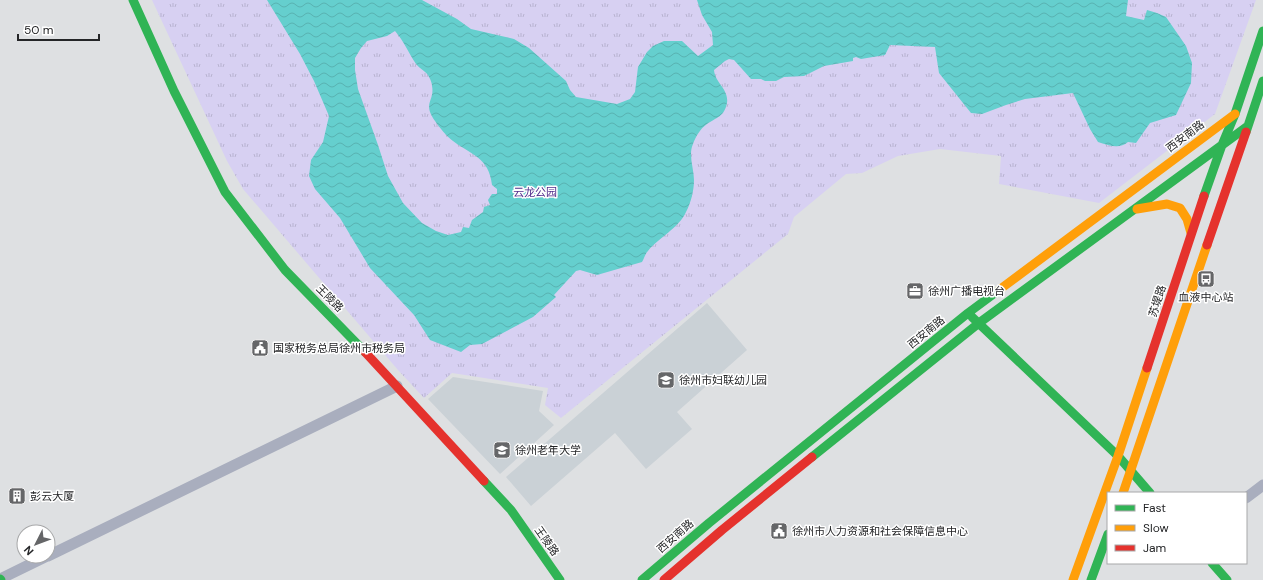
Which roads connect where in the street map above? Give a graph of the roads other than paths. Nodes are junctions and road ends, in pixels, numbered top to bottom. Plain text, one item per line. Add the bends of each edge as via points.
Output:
1 (133, 0) edge
2 (1263, 30) edge
3 (1263, 81) edge
4 (1235, 114) junction
5 (1248, 126) junction
6 (1222, 145) junction
7 (1134, 210) junction
8 (1192, 233) junction
9 (968, 313) junction
10 (979, 324) junction
11 (397, 386) junction
12 (1118, 456) junction
13 (1131, 471) junction
14 (1263, 485) edge
15 (1123, 492) edge
16 (1149, 492) edge
17 (1247, 497) edge
18 (1107, 537) edge
19 (56, 552) edge
20 (31, 564) edge
21 (1213, 564) edge
22 (0, 579) edge
23 (560, 580) edge
24 (642, 580) edge
25 (664, 580) edge
26 (1073, 580) edge
27 (1091, 580) edge
28 (1227, 580) edge

1 - 11 main road, 王陵路 via 174,91 225,192 285,270
2 - 4 main road, 苏堤路
3 - 5 main road
4 - 6 main road, 苏堤路
4 - 9 main road, 西安南路
5 - 6 main road
5 - 13 main road
6 - 7 main road
6 - 8 main road, 苏堤路
7 - 8 main road via 1167,204 1180,208
7 - 10 main road
8 - 12 main road, 苏堤路
9 - 10 main road
9 - 24 main road, 西安南路
10 - 12 main road
10 - 25 main road via 722,530
11 - 19 street
11 - 23 main road, 王陵路 via 511,510
12 - 13 main road
12 - 26 main road, 苏堤路
13 - 15 main road
13 - 16 main road
14 - 17 street
18 - 27 main road
20 - 22 street
21 - 28 main road

